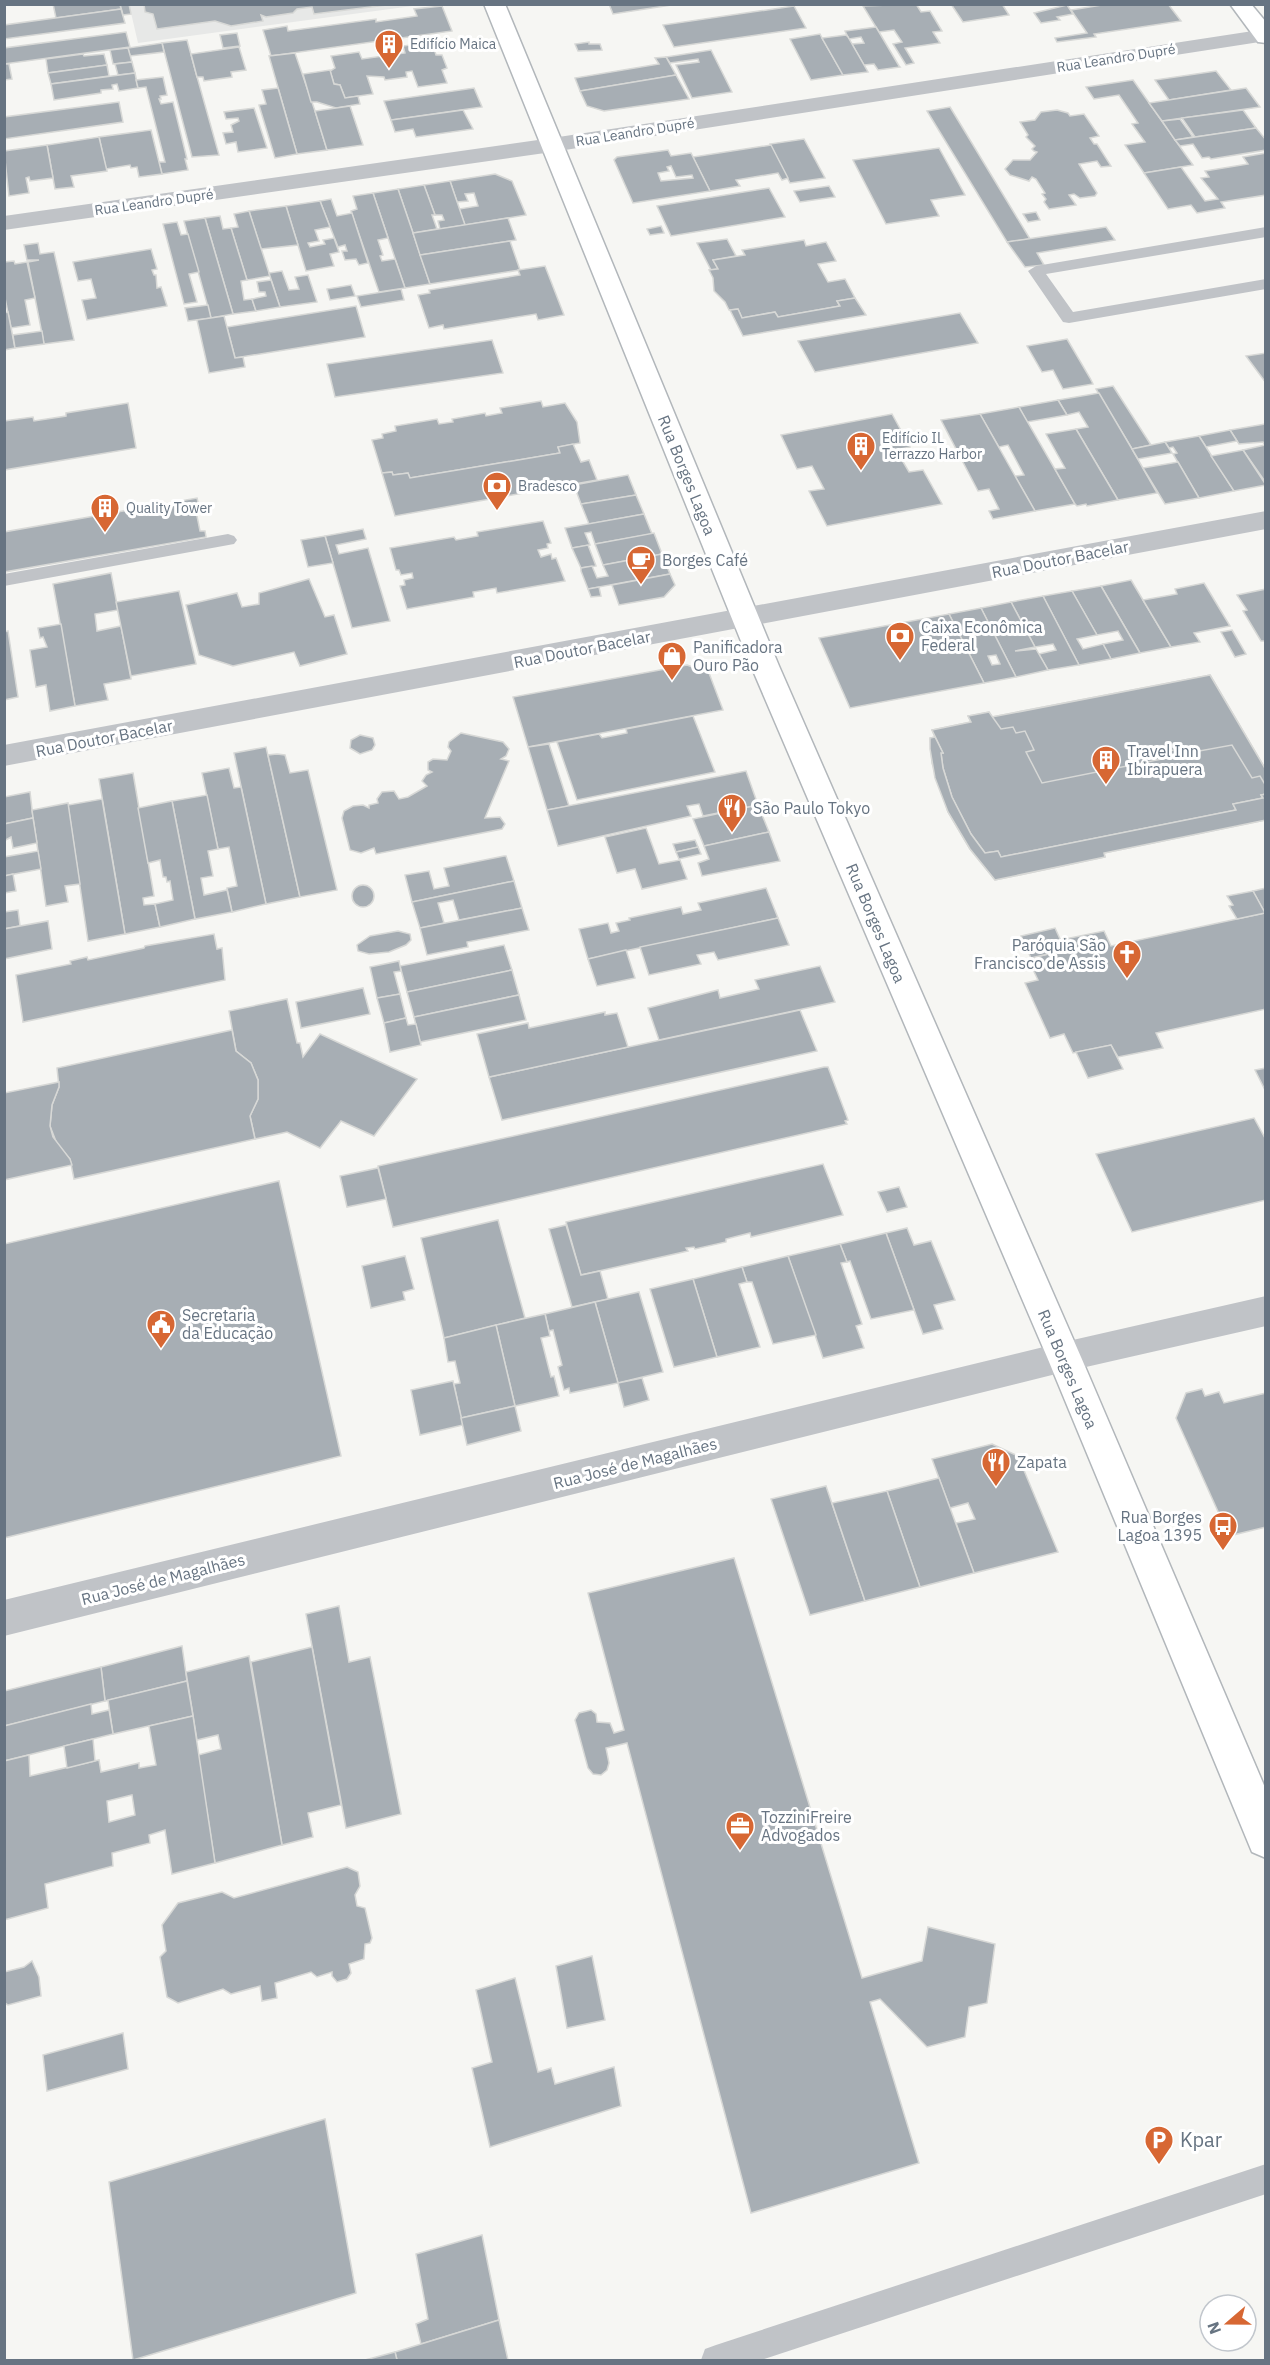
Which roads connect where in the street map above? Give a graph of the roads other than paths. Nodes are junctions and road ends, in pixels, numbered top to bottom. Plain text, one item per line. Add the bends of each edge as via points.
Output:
1 (494, 4) edge
2 (1240, 4) edge
3 (1265, 36) edge
4 (552, 145) junction
5 (4, 223) edge
6 (1266, 232) edge
7 (1266, 284) edge
8 (1266, 520) edge
9 (228, 540) dead end
10 (4, 580) edge
11 (745, 618) junction
12 (4, 756) edge
13 (1266, 1311) edge
14 (1064, 1357) junction
15 (4, 1618) edge
16 (1266, 1838) edge
17 (1266, 2179) edge
18 (716, 2361) edge

1 - 4 street, Rua Borges Lagoa
2 - 3 street
3 - 4 street, Rua Leandro Dupré
4 - 5 street, Rua Leandro Dupré
4 - 11 street, Rua Borges Lagoa
6 - 7 lane via 1036,271 1069,318
8 - 11 street, Rua Doutor Bacelar
9 - 10 lane
11 - 12 street, Rua Doutor Bacelar
11 - 14 street, Rua Borges Lagoa
13 - 14 street, Rua José de Magalhães
14 - 15 street, Rua José de Magalhães
14 - 16 street, Rua Borges Lagoa
17 - 18 lane

